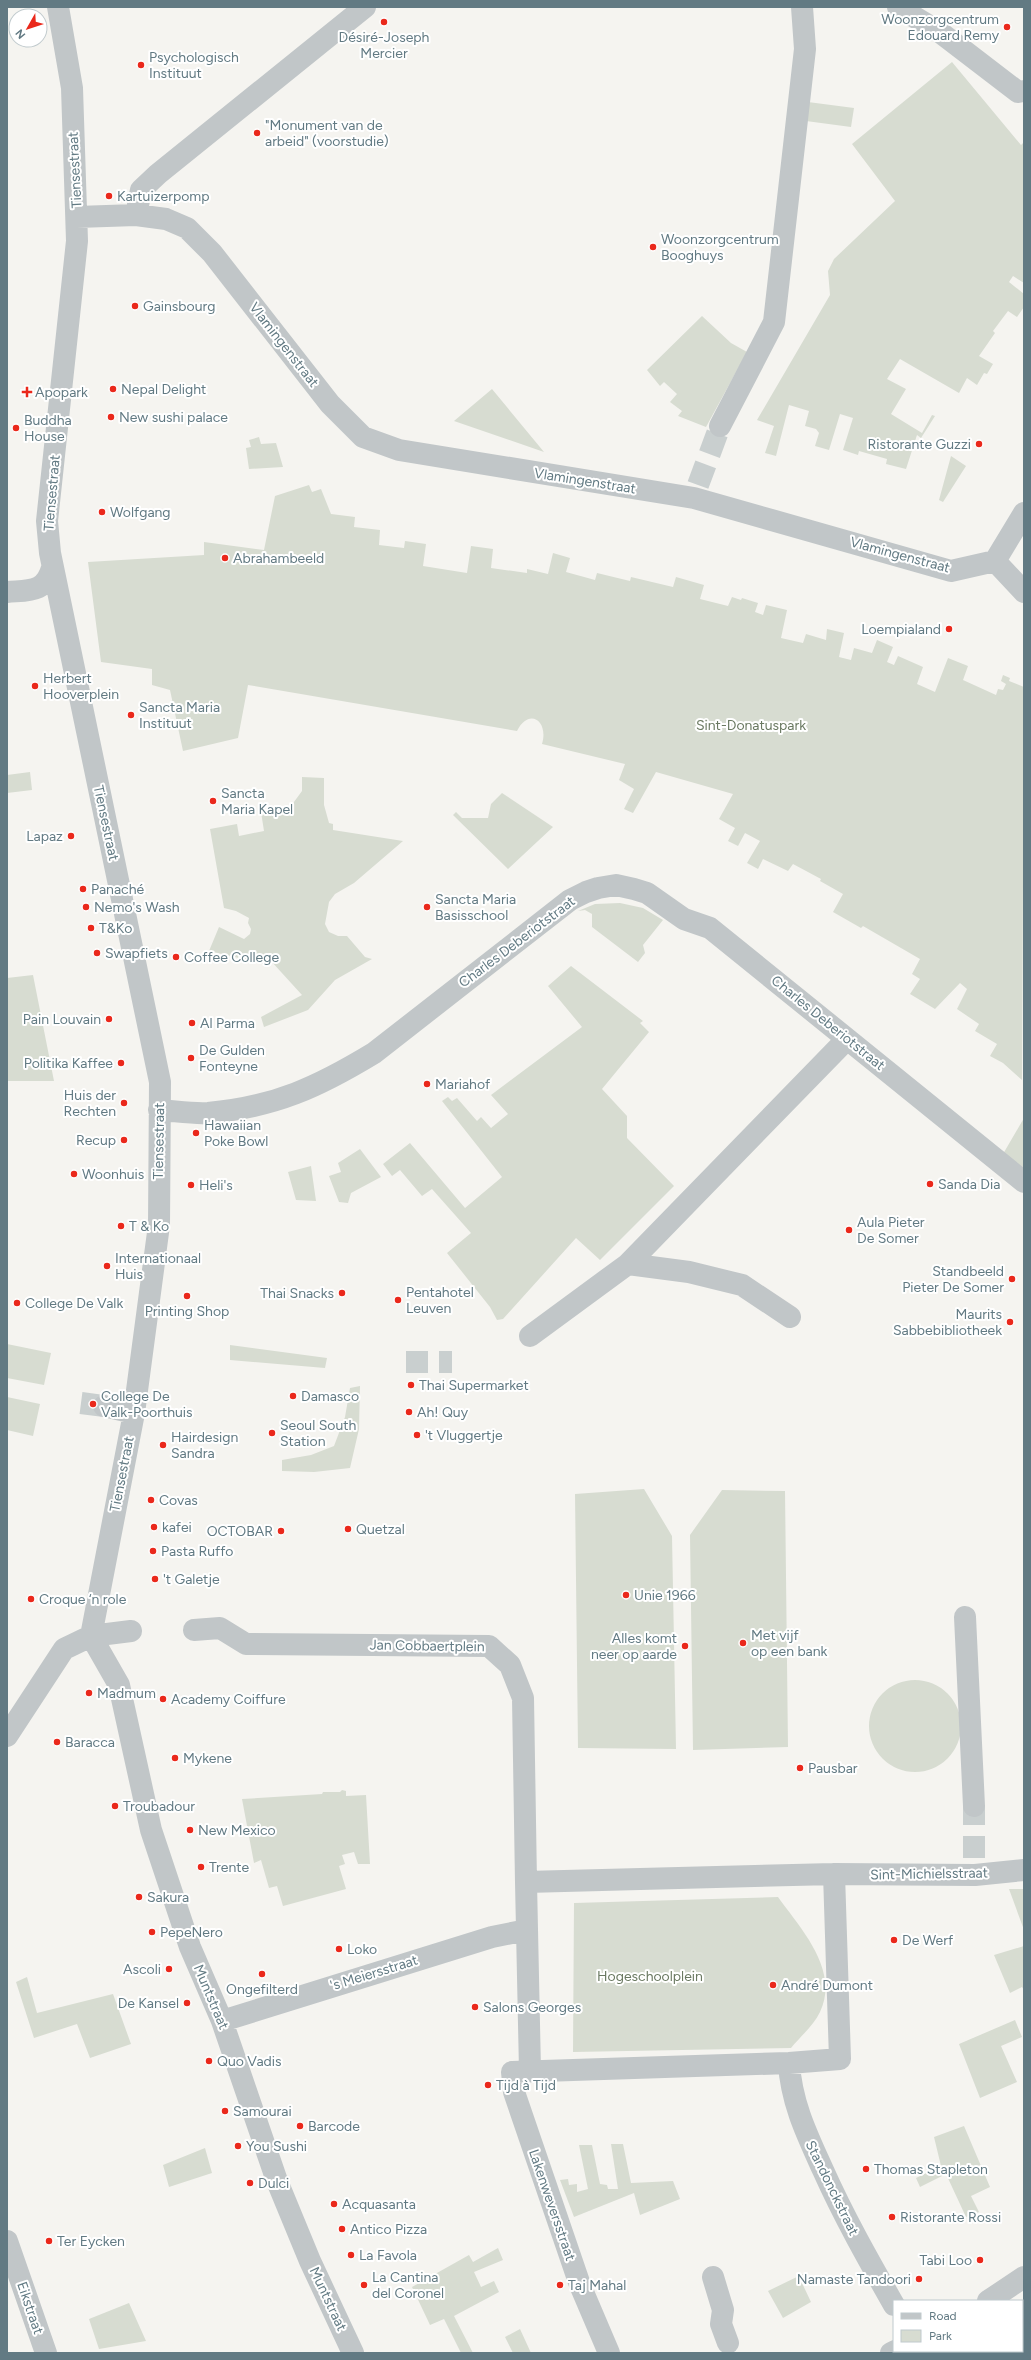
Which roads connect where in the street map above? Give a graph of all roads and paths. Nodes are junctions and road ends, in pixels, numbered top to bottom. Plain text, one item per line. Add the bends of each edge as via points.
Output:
1 (58, 7) edge
2 (365, 7) edge
3 (802, 7) edge
4 (898, 7) edge
5 (1024, 92) edge
6 (136, 215) junction
7 (77, 217) junction
8 (720, 426) tunnel mouth
9 (1024, 513) edge
10 (996, 561) junction
11 (52, 568) junction
12 (7, 592) edge
13 (1024, 592) edge
14 (847, 1038) junction
15 (159, 1115) junction
16 (1024, 1182) edge
17 (628, 1264) junction
18 (790, 1317) dead end
19 (530, 1336) dead end
20 (104, 1406) tunnel mouth
21 (134, 1412) junction
22 (965, 1617) dead end
23 (194, 1630) dead end
24 (131, 1631) dead end
25 (91, 1636) junction
26 (7, 1736) edge
27 (974, 1806) tunnel mouth
28 (1024, 1870) edge
29 (834, 1874) junction
30 (526, 1882) junction
31 (527, 1930) junction
32 (222, 2021) junction
33 (789, 2063) junction
34 (530, 2071) junction
35 (7, 2241) edge
36 (713, 2277) dead end
37 (1024, 2277) edge
38 (990, 2300) edge
39 (893, 2303) edge
40 (728, 2343) dead end
41 (46, 2353) edge
42 (353, 2353) edge
43 (609, 2353) edge

1 - 7 street, Tiensestraat via 72,88
2 - 6 street via 158,174 141,190
3 - 8 street via 805,49 774,322
4 - 5 street via 941,33 1018,92
6 - 7 street, Vlamingenstraat
6 - 10 street, Vlamingenstraat via 166,218 187,228 212,253 330,404 363,437 399,450 696,492 951,571
7 - 11 street, Tiensestraat via 77,241 47,522
9 - 10 street
10 - 13 street
11 - 12 street via 49,580 40,587
11 - 15 street, Tiensestraat via 160,1082
14 - 15 street, Charles Deberiotstraat via 710,928 684,919 647,893 616,885 586,892 570,900 374,1053 306,1091 274,1102 208,1113
14 - 16 street, Charles Deberiotstraat
14 - 17 street
15 - 21 street, Tiensestraat via 159,1225
17 - 18 street via 689,1272 742,1285
17 - 19 street
20 - 21 street
21 - 25 street, Tiensestraat
22 - 27 street
23 - 30 street, Jan Cobbaertplein via 220,1628 246,1644 490,1646 510,1665 523,1698
24 - 25 street
25 - 26 street via 64,1649
25 - 32 street, Muntstraat via 119,1685 153,1837 190,1947
28 - 29 street, Sint-Michielsstraat via 975,1866
29 - 30 street
29 - 33 street via 840,2059
30 - 31 street
31 - 32 street, 's Meiersstraat via 492,1937
31 - 34 street
32 - 42 street, Muntstraat via 277,2181 310,2261
33 - 34 street
33 - 39 street, Standonckstraat via 790,2086 801,2123 848,2224
34 - 43 street, Lakenweversstraat via 512,2072 514,2092 580,2285
35 - 41 street, Eikstraat
36 - 40 street via 724,2310 721,2324
37 - 38 street

